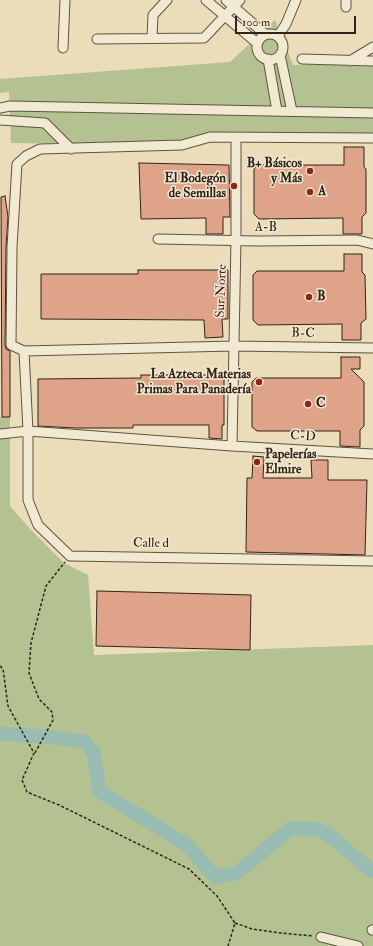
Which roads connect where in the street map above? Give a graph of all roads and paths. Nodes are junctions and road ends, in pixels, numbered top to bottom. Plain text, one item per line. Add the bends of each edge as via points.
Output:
1 (65, 0) edge
2 (166, 0) edge
3 (206, 0) edge
4 (226, 0) edge
5 (296, 0) edge
6 (237, 3) edge
7 (225, 16) junction
8 (265, 34) junction
9 (278, 36) junction
10 (152, 38) junction
11 (97, 39) dead end
12 (257, 44) junction
13 (373, 46) edge
14 (63, 48) dead end
15 (280, 55) junction
16 (268, 59) junction
17 (302, 59) dead end
18 (350, 61) junction
19 (373, 62) edge
20 (0, 108) edge
21 (277, 111) junction
22 (292, 111) junction
23 (373, 113) edge
24 (0, 120) edge
25 (236, 138) junction
26 (373, 138) edge
27 (71, 149) junction
28 (158, 239) dead end
29 (236, 240) junction
30 (373, 244) edge
31 (233, 346) junction
32 (373, 348) edge
33 (24, 351) junction
34 (28, 430) junction
35 (0, 434) edge
36 (232, 446) junction
37 (373, 454) edge
38 (70, 556) junction
39 (373, 560) edge
40 (0, 666) edge
41 (34, 753) junction
42 (235, 923) junction
43 (321, 937) joint
44 (228, 946) edge
45 (358, 946) edge

1 - 14 street
2 - 10 street via 153,14
3 - 7 street
4 - 6 street
5 - 9 street
6 - 7 street
6 - 8 street
7 - 10 street via 204,38
7 - 12 street
8 - 9 street
8 - 12 street
9 - 15 street via 283,47
10 - 11 street
12 - 16 street via 260,56
13 - 18 street
15 - 16 street
15 - 22 street
16 - 21 street
17 - 18 street
18 - 19 street
20 - 21 street via 10,106
21 - 22 street
22 - 23 street
24 - 27 street via 45,123
25 - 26 street
25 - 27 street via 210,137 182,145
25 - 29 street, Sur Norte
27 - 33 street via 40,150 26,156 17,164 11,345
28 - 29 street, A-B
29 - 30 street, A-B via 357,240
29 - 31 street, Sur Norte
31 - 32 street, B-C
31 - 33 street, B-C
31 - 36 street, Sur Norte
33 - 34 street
34 - 35 street, C-D
34 - 36 street, C-D
34 - 38 street via 28,500 38,525
36 - 37 street, C-D
38 - 39 street, Calle d
38 - 41 path via 46,586 31,643 29,673 39,699 52,712 53,720
40 - 41 path via 8,706
41 - 42 path via 22,780 27,792 189,869 217,896
42 - 43 path via 252,929
42 - 44 path
43 - 45 street

